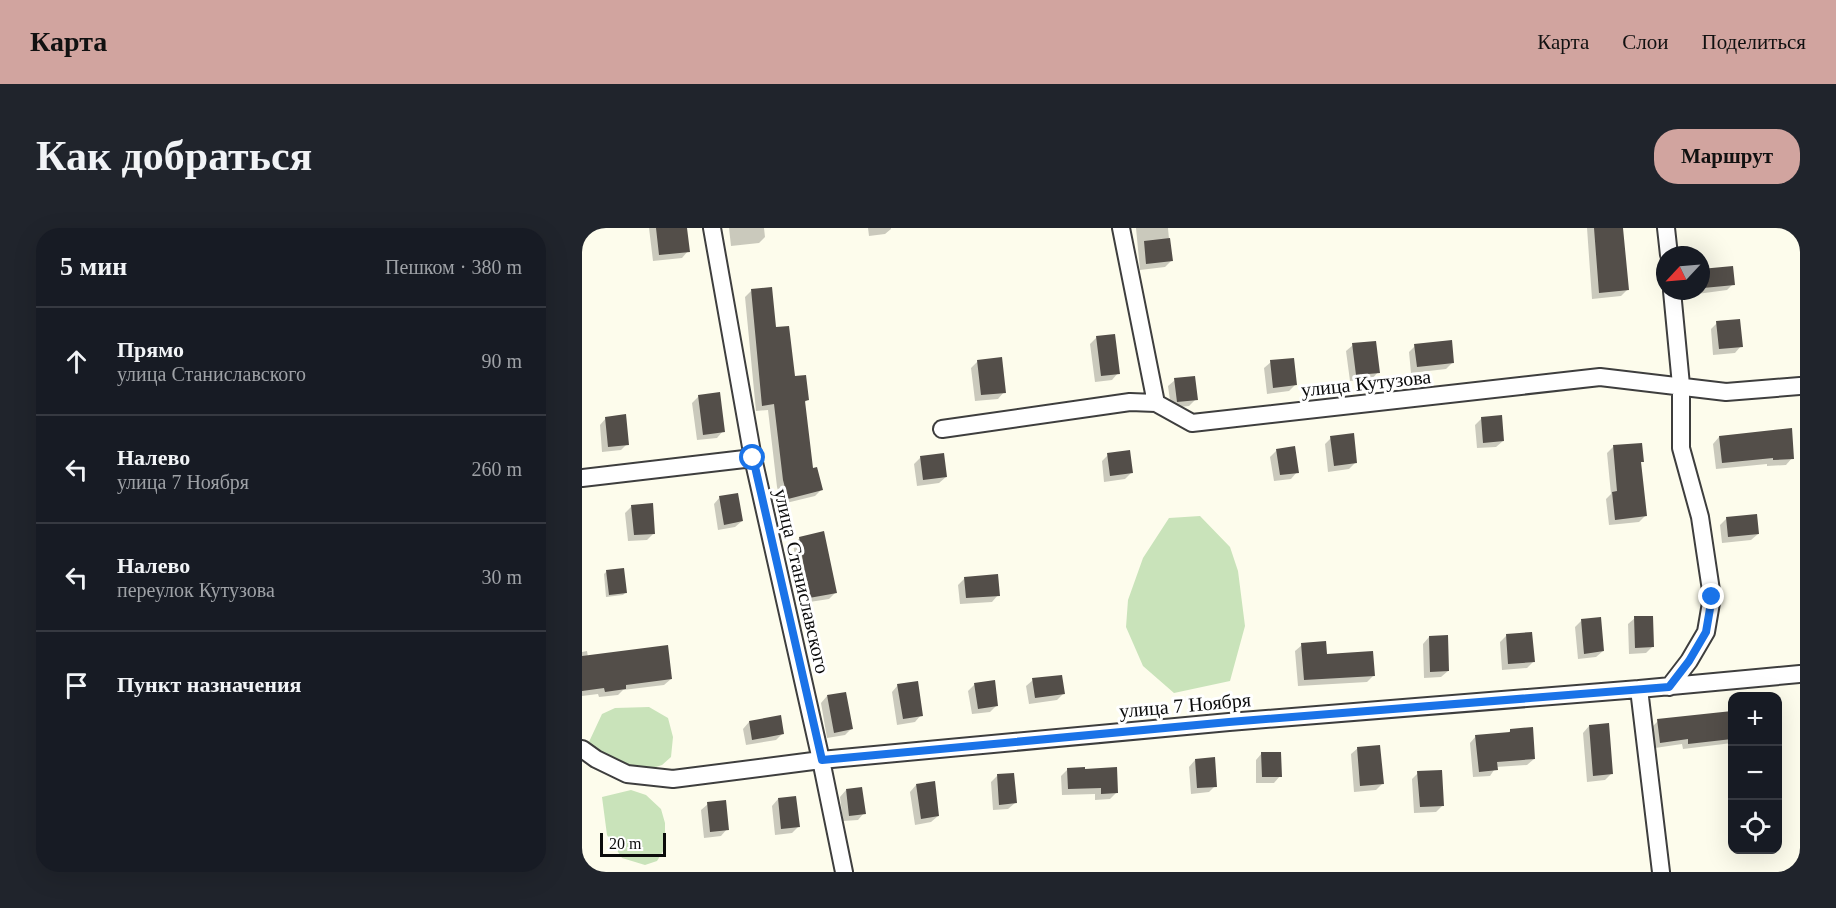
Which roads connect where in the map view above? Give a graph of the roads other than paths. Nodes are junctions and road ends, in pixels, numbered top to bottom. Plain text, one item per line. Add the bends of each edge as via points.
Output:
1 (712, 228) edge
2 (1121, 228) edge
3 (1666, 228) edge
4 (1668, 246) edge
5 (1673, 300) edge
6 (1681, 386) junction
7 (1800, 386) edge
8 (1156, 404) junction
9 (942, 429) dead end
10 (753, 458) junction
11 (582, 478) edge
12 (1800, 674) edge
13 (1669, 687) junction
14 (1639, 689) junction
15 (582, 749) edge
16 (822, 760) junction
17 (844, 872) edge
18 (1660, 872) edge

1 - 10 street, улица Станиславского
2 - 8 street
3 - 4 street
5 - 6 street
6 - 7 street, улица Кутузова via 1726,392
6 - 8 street, улица Кутузова via 1600,377 1192,423
6 - 13 street via 1681,448 1700,517 1712,597 1706,632
8 - 9 street, улица Кутузова via 1130,402
10 - 11 street
10 - 16 street, улица Станиславского
12 - 13 street, улица 7 Ноября
13 - 14 street, улица 7 Ноября
14 - 16 street, улица 7 Ноября
14 - 18 street
15 - 16 street, улица 7 Ноября via 627,774 672,779
16 - 17 street, улица Станиславского

